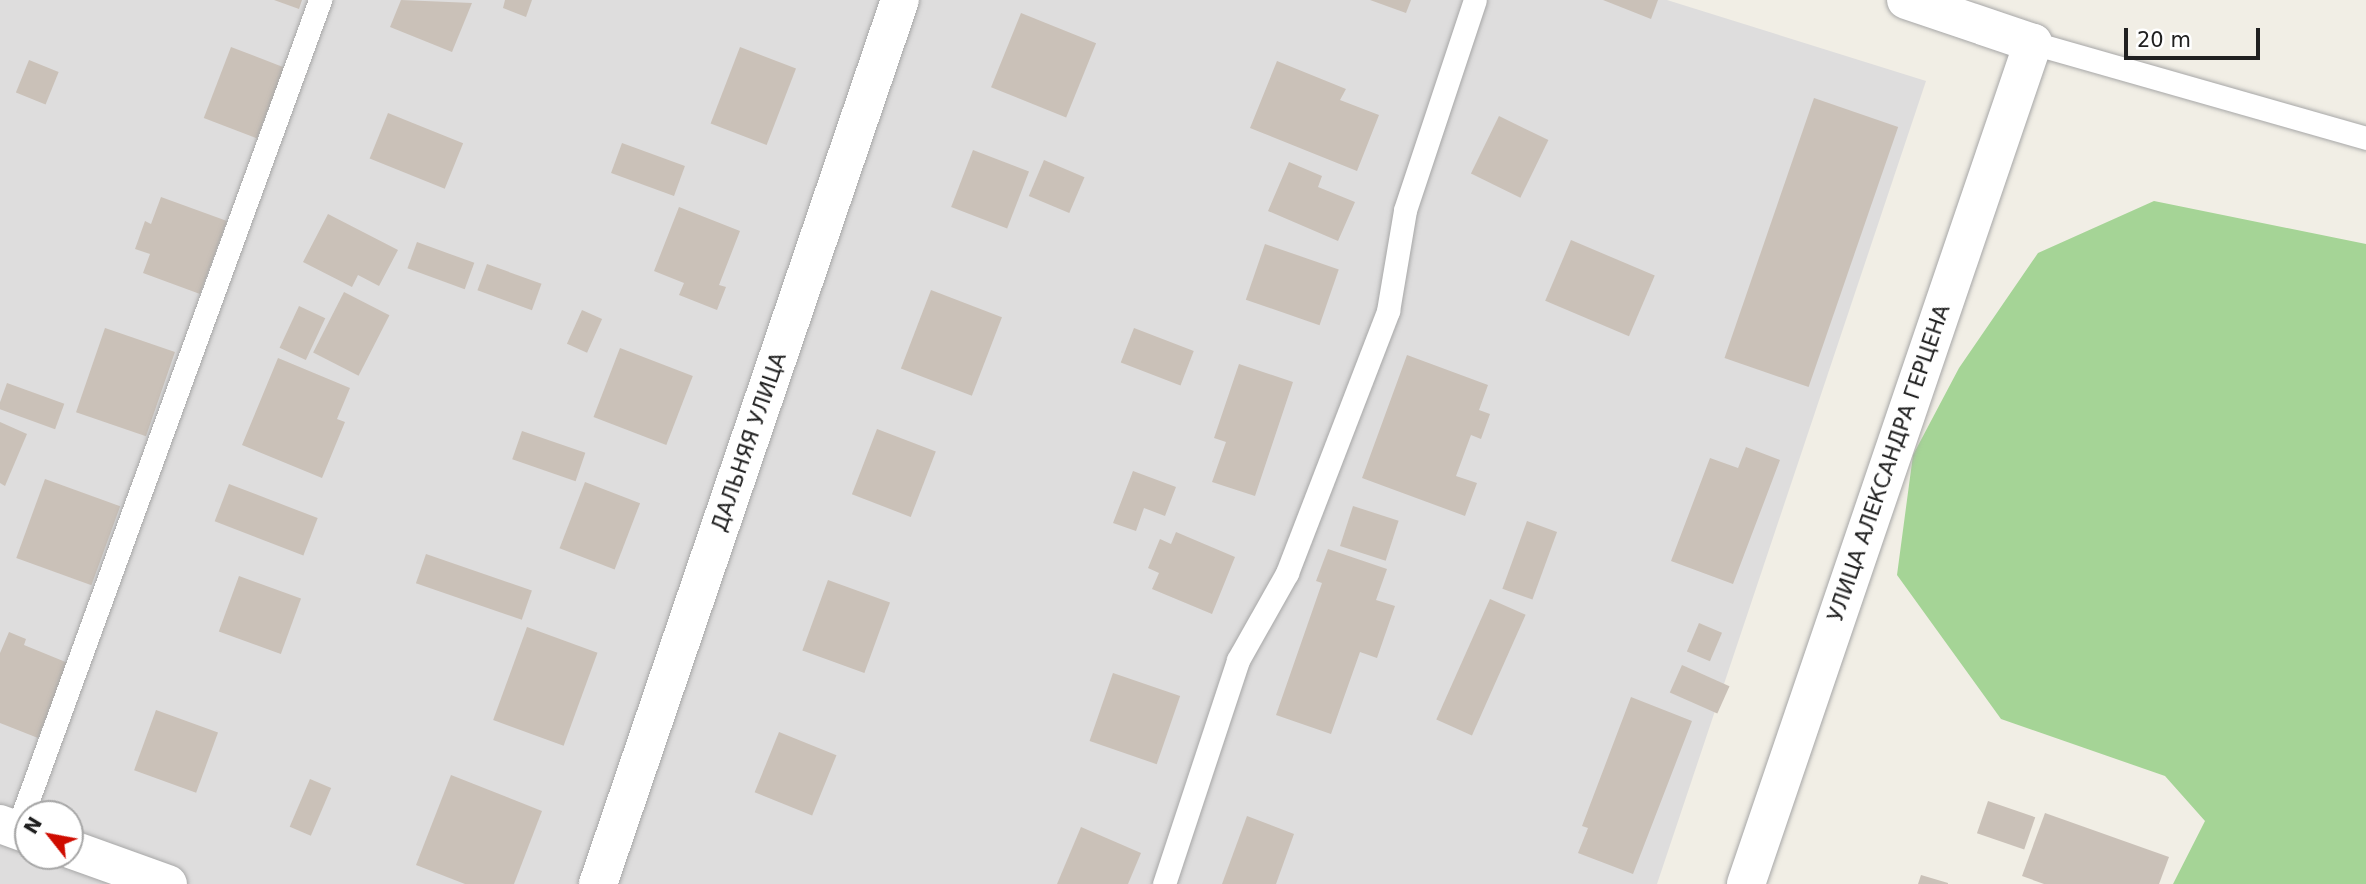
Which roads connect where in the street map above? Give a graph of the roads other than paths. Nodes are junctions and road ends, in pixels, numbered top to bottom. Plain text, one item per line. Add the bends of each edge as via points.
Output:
1 (320, 0) edge
2 (900, 0) edge
3 (1475, 0) edge
4 (1906, 0) edge
5 (2033, 43) junction
6 (2366, 138) edge
7 (26, 800) edge
8 (84, 854) edge
9 (168, 884) edge
10 (598, 884) edge
11 (1164, 884) edge
12 (1746, 884) edge

1 - 7 lane
2 - 10 street, ДАЛЬНЯЯ УЛИЦА
3 - 11 lane via 1405,210 1388,311 1287,573 1238,660
4 - 5 street
5 - 6 lane
5 - 12 street, УЛИЦА АЛЕКСАНДРА ГЕРЦЕНА
8 - 9 street

